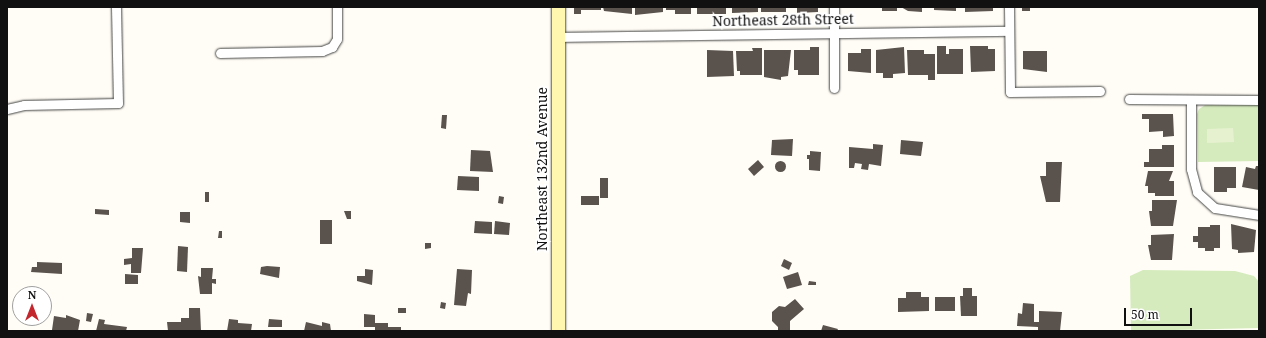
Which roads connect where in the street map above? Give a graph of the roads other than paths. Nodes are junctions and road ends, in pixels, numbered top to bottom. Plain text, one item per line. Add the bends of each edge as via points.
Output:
1 (116, 7) edge
2 (337, 7) edge
3 (558, 7) edge
4 (834, 7) edge
5 (1009, 7) edge
6 (1009, 31) junction
7 (833, 33) junction
8 (558, 37) junction
9 (220, 53) dead end
10 (834, 88) dead end
11 (1100, 91) dead end
12 (1129, 99) dead end
13 (1259, 100) edge
14 (1191, 101) junction
15 (7, 109) edge
16 (1259, 215) edge
17 (558, 331) edge

1 - 15 street via 118,103 24,105
2 - 9 street via 337,39 332,47 322,51
3 - 8 street, Northeast 132nd Avenue
4 - 7 street
5 - 6 street
6 - 7 street, Northeast 28th Street
6 - 11 street via 1010,92
7 - 8 street, Northeast 28th Street
7 - 10 street
8 - 17 street, Northeast 132nd Avenue
12 - 14 street
13 - 14 street
14 - 16 street via 1191,168 1197,192 1215,208

